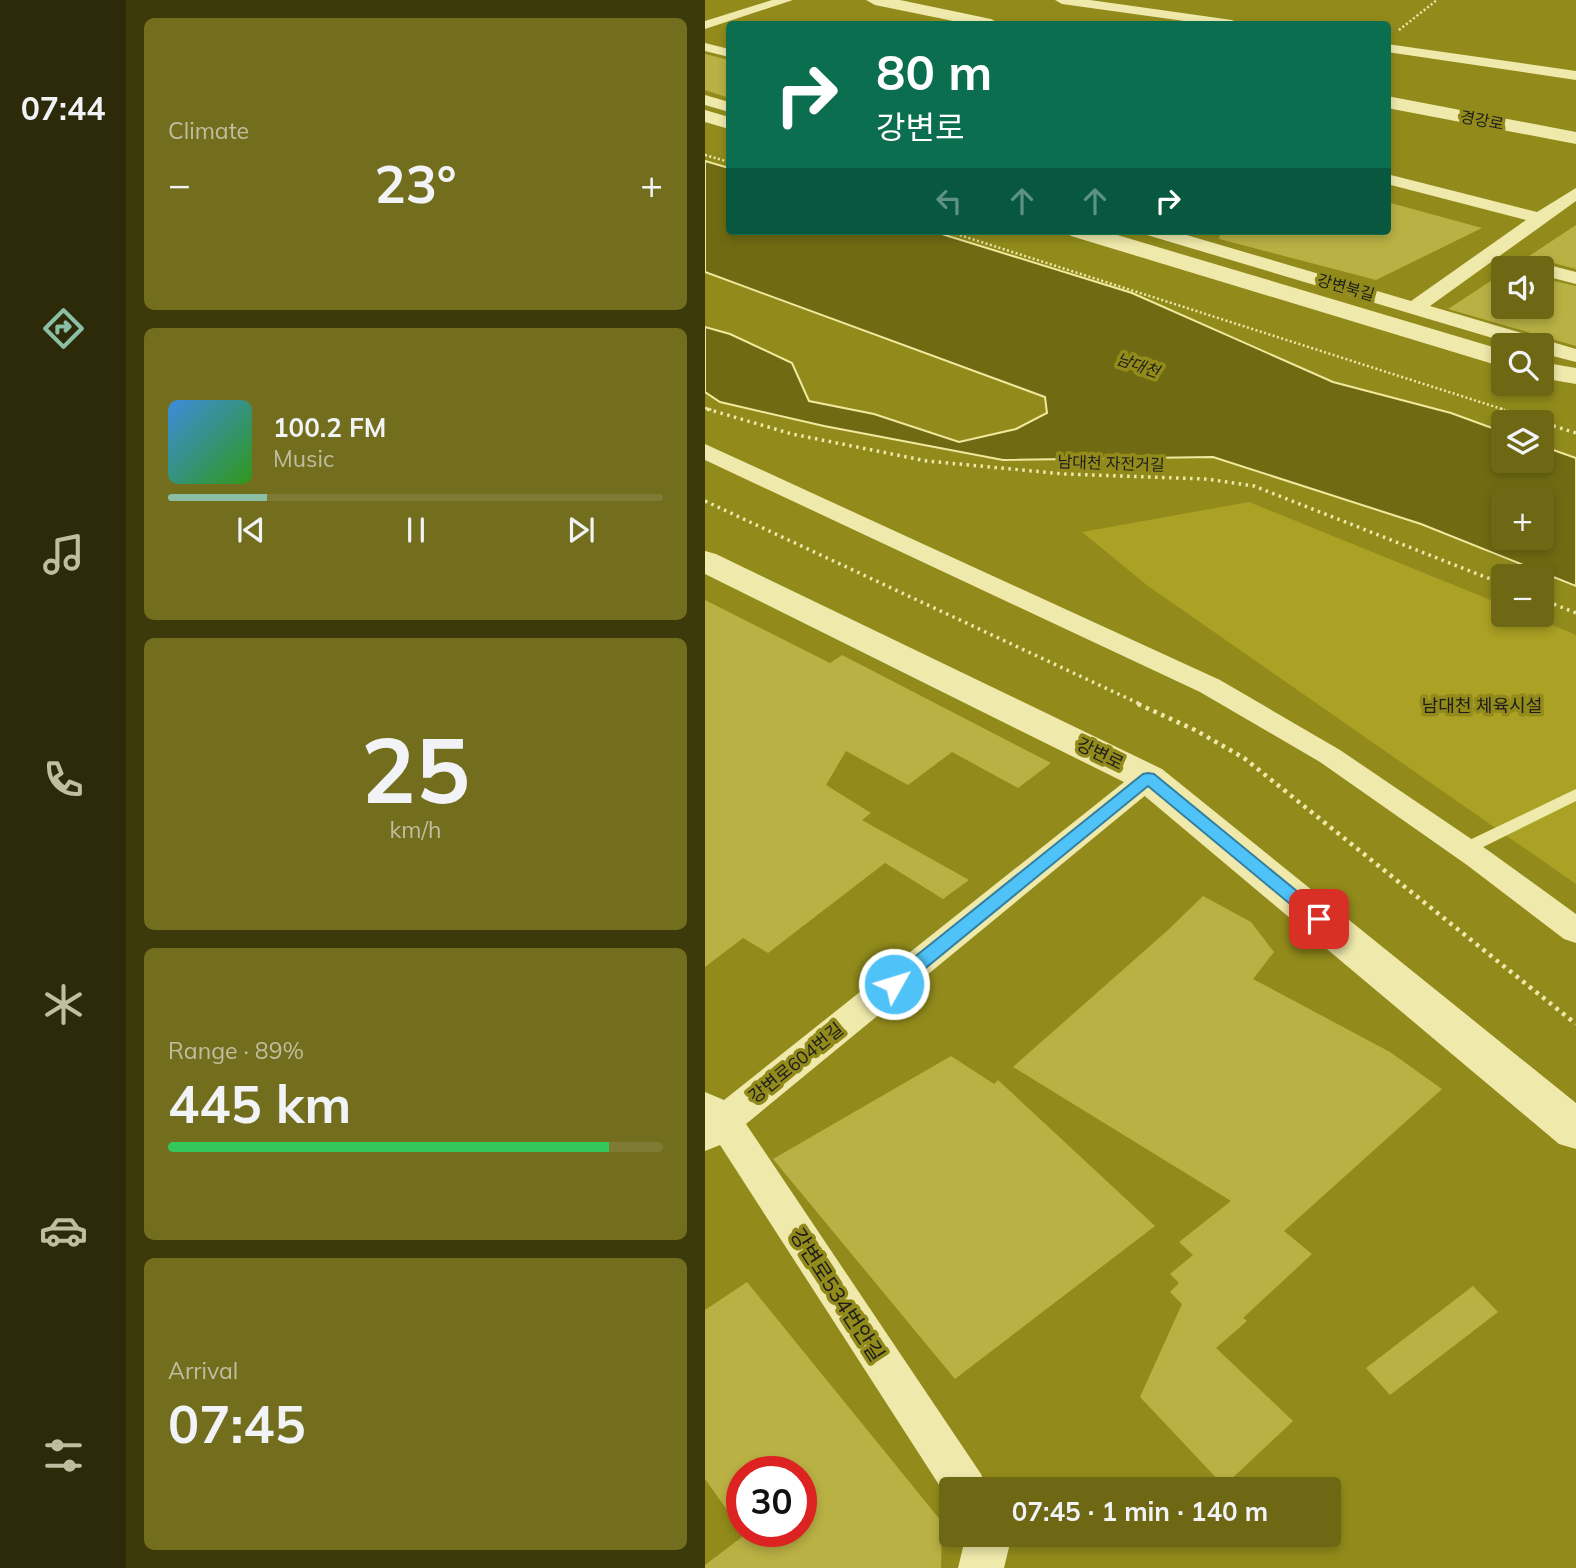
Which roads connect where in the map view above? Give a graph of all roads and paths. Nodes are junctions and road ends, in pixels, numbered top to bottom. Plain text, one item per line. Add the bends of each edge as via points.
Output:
1 (786, 0) edge
2 (875, 0) edge
3 (1062, 0) edge
4 (1437, 0) edge
5 (716, 9) dead end
6 (739, 15) junction
7 (765, 21) edge
8 (972, 21) edge
9 (1211, 21) edge
10 (705, 25) edge
11 (1397, 32) dead end
12 (705, 47) edge
13 (1391, 49) edge
14 (726, 52) edge
15 (1576, 76) edge
16 (705, 100) edge
17 (1391, 103) edge
18 (726, 106) edge
19 (705, 116) edge
20 (726, 122) edge
21 (1576, 138) edge
22 (705, 155) edge
23 (726, 161) edge
24 (1391, 180) edge
25 (1576, 193) edge
26 (1543, 219) junction
27 (959, 235) edge
28 (1092, 235) edge
29 (1174, 235) edge
30 (1554, 272) edge
31 (1576, 278) edge
32 (1416, 307) junction
33 (1501, 333) edge
34 (1554, 349) edge
35 (1491, 355) edge
36 (1576, 356) edge
37 (1554, 372) edge
38 (1576, 376) edge
39 (705, 408) edge
40 (1576, 433) edge
41 (705, 451) edge
42 (705, 501) edge
43 (705, 561) edge
44 (1491, 579) edge
45 (1554, 604) edge
46 (1576, 613) edge
47 (1148, 778) junction
48 (1576, 794) edge
49 (1465, 849) junction
50 (1576, 931) edge
51 (1576, 1024) edge
52 (711, 1121) edge
53 (1576, 1130) edge
54 (957, 1477) edge
55 (986, 1547) edge
56 (981, 1568) edge

1 - 6 street
2 - 8 street
3 - 9 street
4 - 11 path
5 - 6 street
6 - 7 street
6 - 10 street
12 - 14 street
13 - 15 street
16 - 18 street
17 - 21 street, 경강로
19 - 20 street
22 - 23 path
24 - 26 street
25 - 26 street
26 - 32 street
27 - 40 path
28 - 35 street
29 - 32 street, 강변북길
30 - 31 street
32 - 33 street, 강변북길
34 - 36 street, 강변북길
37 - 38 street
39 - 44 path, 남대천 자전거길 via 823,441 963,466 1224,479 1254,486
41 - 49 street via 1210,686 1330,756
42 - 51 path via 1183,724 1244,758
43 - 47 street, 강변로
45 - 46 path
47 - 52 street, 강변로604번길
47 - 53 street, 강변로
48 - 49 lane
49 - 50 street
52 - 54 street, 강변로534번안길
55 - 56 street

